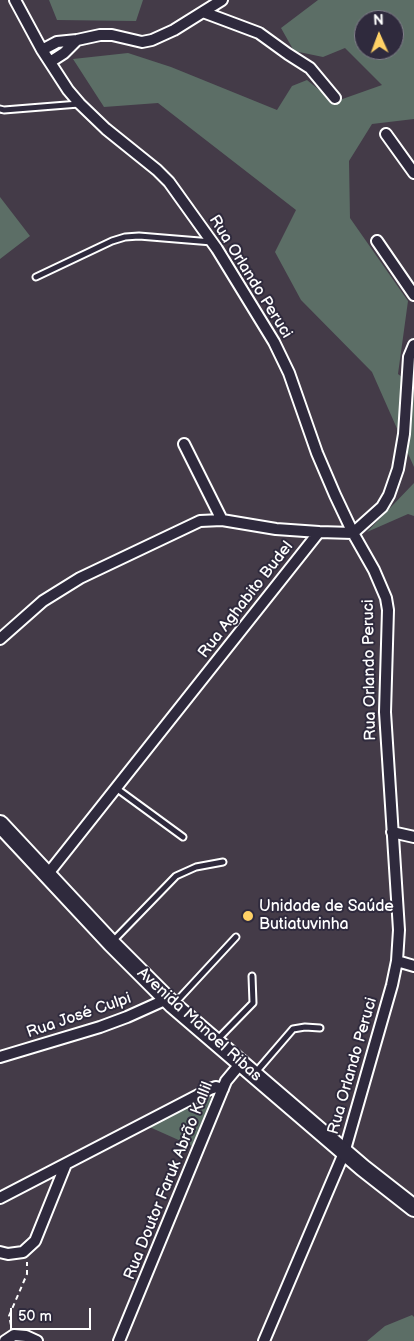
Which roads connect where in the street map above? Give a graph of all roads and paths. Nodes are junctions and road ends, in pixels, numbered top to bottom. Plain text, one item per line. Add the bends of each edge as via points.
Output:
1 (15, 0) edge
2 (222, 0) edge
3 (203, 12) junction
4 (77, 40) junction
5 (42, 50) junction
6 (50, 62) junction
7 (336, 98) dead end
8 (80, 104) junction
9 (0, 109) edge
10 (386, 134) dead end
11 (414, 173) edge
12 (377, 241) dead end
13 (213, 242) junction
14 (36, 277) dead end
15 (414, 295) edge
16 (414, 345) edge
17 (184, 444) dead end
18 (222, 520) junction
19 (319, 532) junction
20 (354, 533) junction
21 (0, 639) edge
22 (116, 788) junction
23 (0, 824) edge
24 (392, 832) junction
25 (183, 837) dead end
26 (414, 837) edge
27 (223, 862) dead end
28 (47, 875) junction
29 (236, 937) dead end
30 (111, 943) junction
31 (397, 961) junction
32 (414, 966) edge
33 (252, 976) dead end
34 (170, 1002) junction
35 (320, 1028) dead end
36 (215, 1042) junction
37 (0, 1057) edge
38 (241, 1063) junction
39 (254, 1075) junction
40 (223, 1089) junction
41 (344, 1152) junction
42 (66, 1164) junction
43 (0, 1198) edge
44 (414, 1208) edge
45 (0, 1252) edge
46 (24, 1252) junction
47 (10, 1338) edge
48 (37, 1341) edge
49 (119, 1341) edge
50 (264, 1341) edge

1 - 5 street, Rua Orlando Peruci
2 - 3 street
3 - 4 street via 152,40 142,42 100,35
3 - 7 street via 260,33 310,68
4 - 5 street via 57,42
4 - 6 street
5 - 6 street, Rua Orlando Peruci
6 - 8 street, Rua Orlando Peruci
8 - 9 lane
8 - 13 street, Rua Orlando Peruci via 158,170
10 - 11 street
12 - 15 street
13 - 14 lane via 125,237
13 - 20 street, Rua Orlando Peruci via 274,342 317,452
16 - 20 street via 409,357 404,434 394,483 382,507
17 - 18 street
18 - 19 street
18 - 21 street via 200,521 98,569 43,601
19 - 20 street
19 - 22 street, Rua Aghabito Budel
20 - 24 street, Rua Orlando Peruci via 374,570 388,610 385,712
22 - 25 lane
22 - 28 street, Rua Aghabito Budel
23 - 28 main road, Avenida Manoel Ribas
24 - 26 street
24 - 31 street, Rua Orlando Peruci via 399,930
27 - 30 lane via 196,867 176,876
28 - 30 main road, Avenida Manoel Ribas
29 - 34 lane
30 - 34 main road, Avenida Manoel Ribas
31 - 32 street
31 - 41 street, Rua Orlando Peruci
33 - 36 lane via 253,1003
34 - 36 main road, Avenida Manoel Ribas
34 - 37 street, Rua José Culpi
35 - 39 lane via 293,1029
36 - 38 main road, Avenida Manoel Ribas
38 - 39 main road, Avenida Manoel Ribas
38 - 40 street, Rua Doutor Faruk Abrão Kallil
39 - 41 main road, Avenida Manoel Ribas
40 - 42 street via 213,1088
40 - 49 street, Rua Doutor Faruk Abrão Kallil
41 - 44 main road, Avenida Manoel Ribas
41 - 50 street, Rua Orlando Peruci
42 - 43 street
42 - 46 street via 35,1241
45 - 46 street
46 - 47 path via 28,1274 9,1316
47 - 48 street via 26,1336

